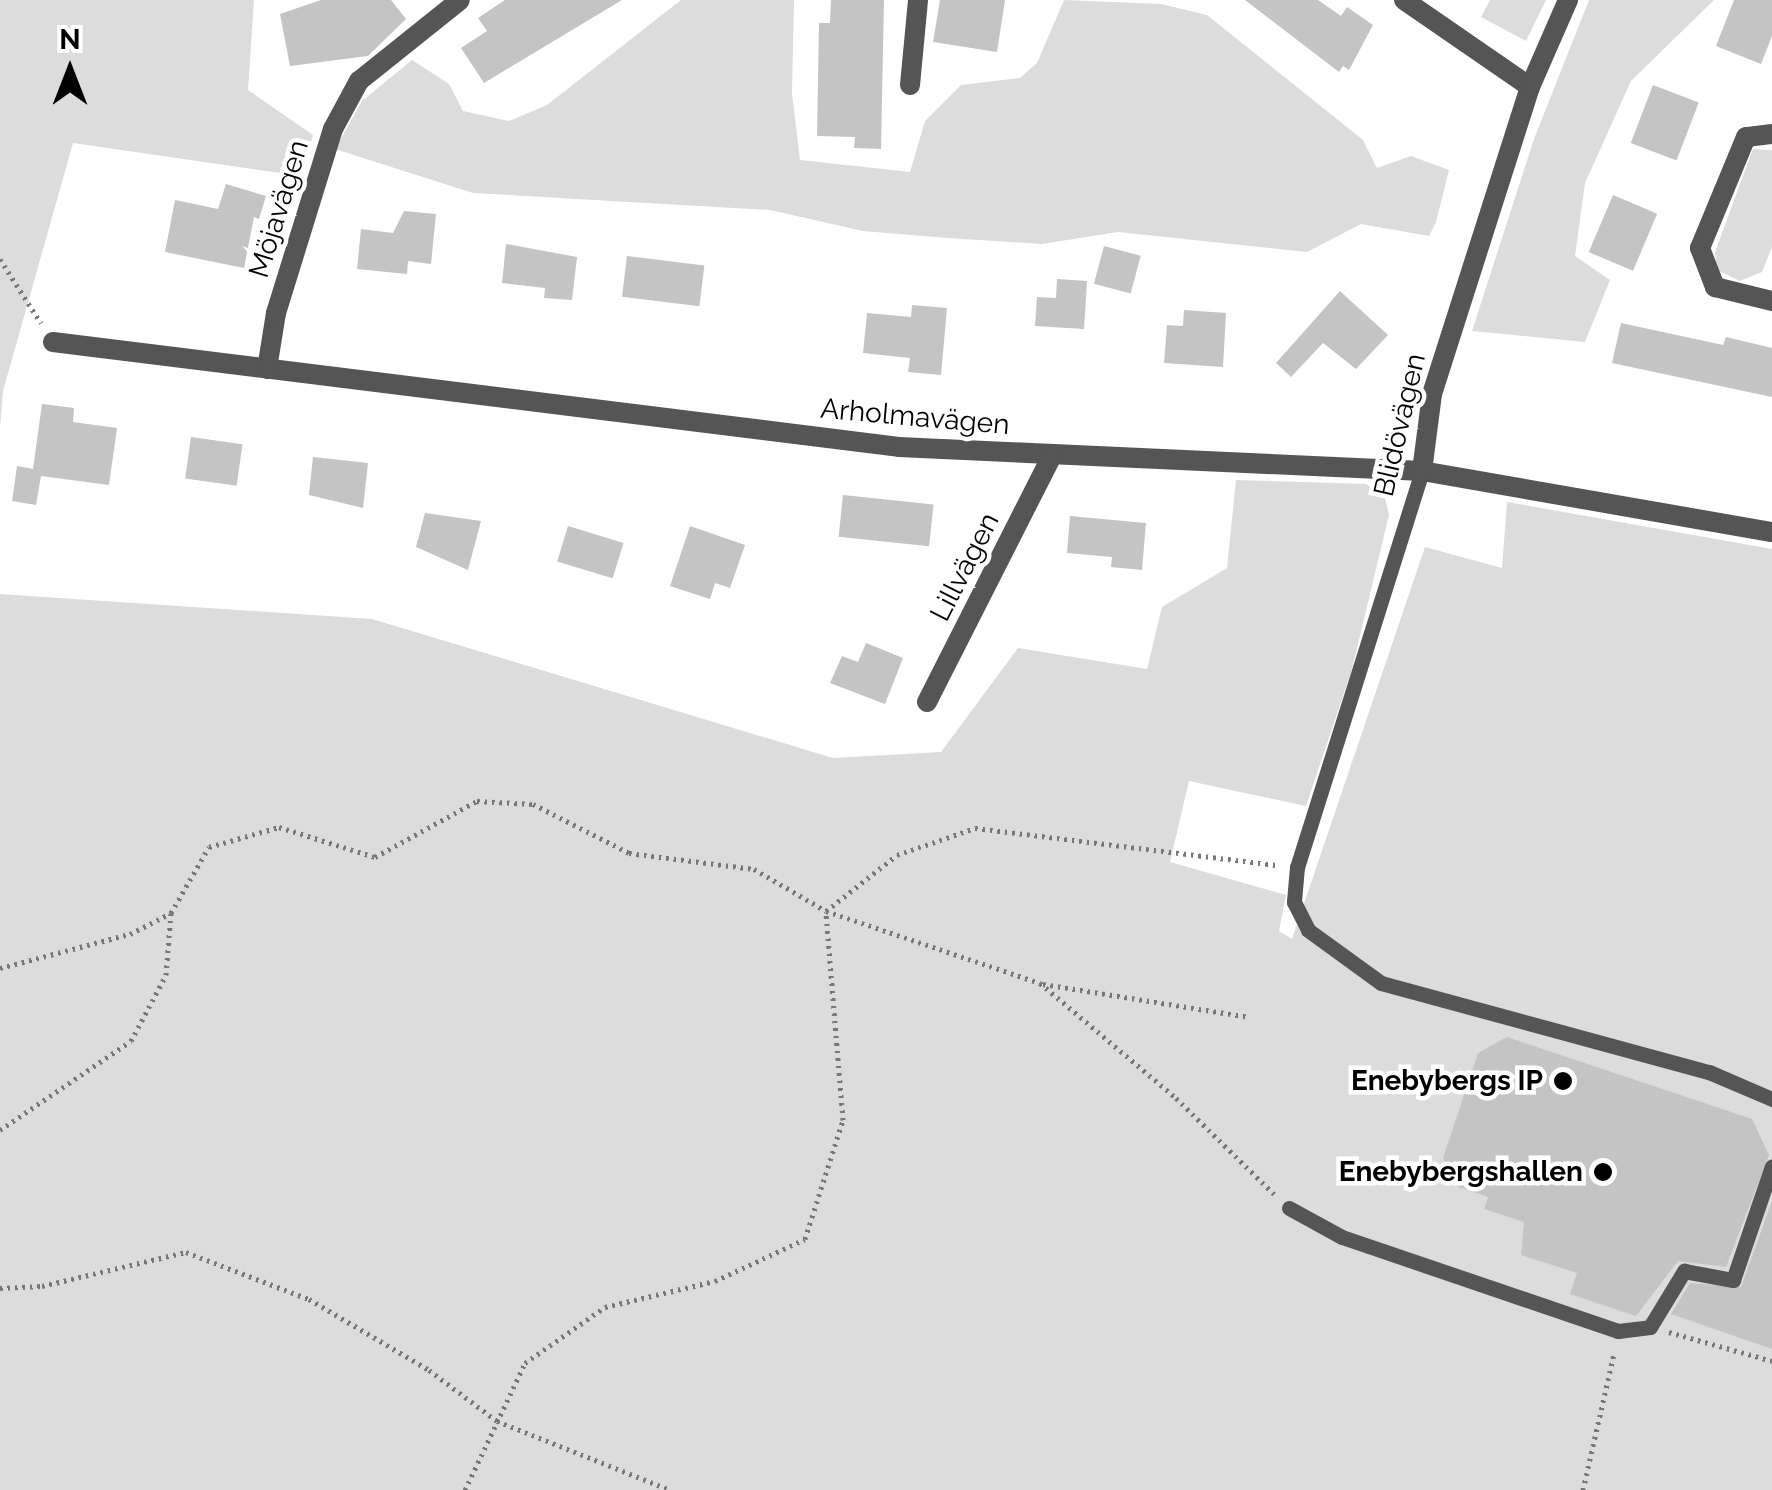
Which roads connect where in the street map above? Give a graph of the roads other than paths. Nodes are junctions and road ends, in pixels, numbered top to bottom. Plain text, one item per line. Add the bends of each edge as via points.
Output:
1 (460, 0) edge
2 (918, 0) edge
3 (1404, 0) edge
4 (1568, 0) edge
5 (910, 85) dead end
6 (1530, 88) junction
7 (1772, 134) edge
8 (1772, 301) edge
9 (53, 342) road end
10 (267, 369) junction
11 (1052, 456) junction
12 (1422, 471) junction
13 (1772, 532) edge
14 (928, 702) dead end
15 (1772, 1099) edge
16 (1772, 1166) edge
17 (1288, 1208) road end

1 - 10 street, Möjavägen via 359,81 333,129 276,313
2 - 5 street
3 - 6 street
4 - 6 street, Blidövägen
6 - 12 street, Blidövägen via 1432,394
7 - 8 street via 1746,137 1700,248 1715,288
9 - 10 street, Arholmavägen
10 - 11 street, Arholmavägen via 899,447
11 - 12 street, Arholmavägen
11 - 14 street, Lillvägen
12 - 13 street, Arholmavägen
12 - 15 lane, Blidövägen via 1296,867 1294,902 1308,930 1381,982 1709,1072
16 - 17 lane via 1734,1280 1684,1271 1650,1327 1618,1331 1342,1237

